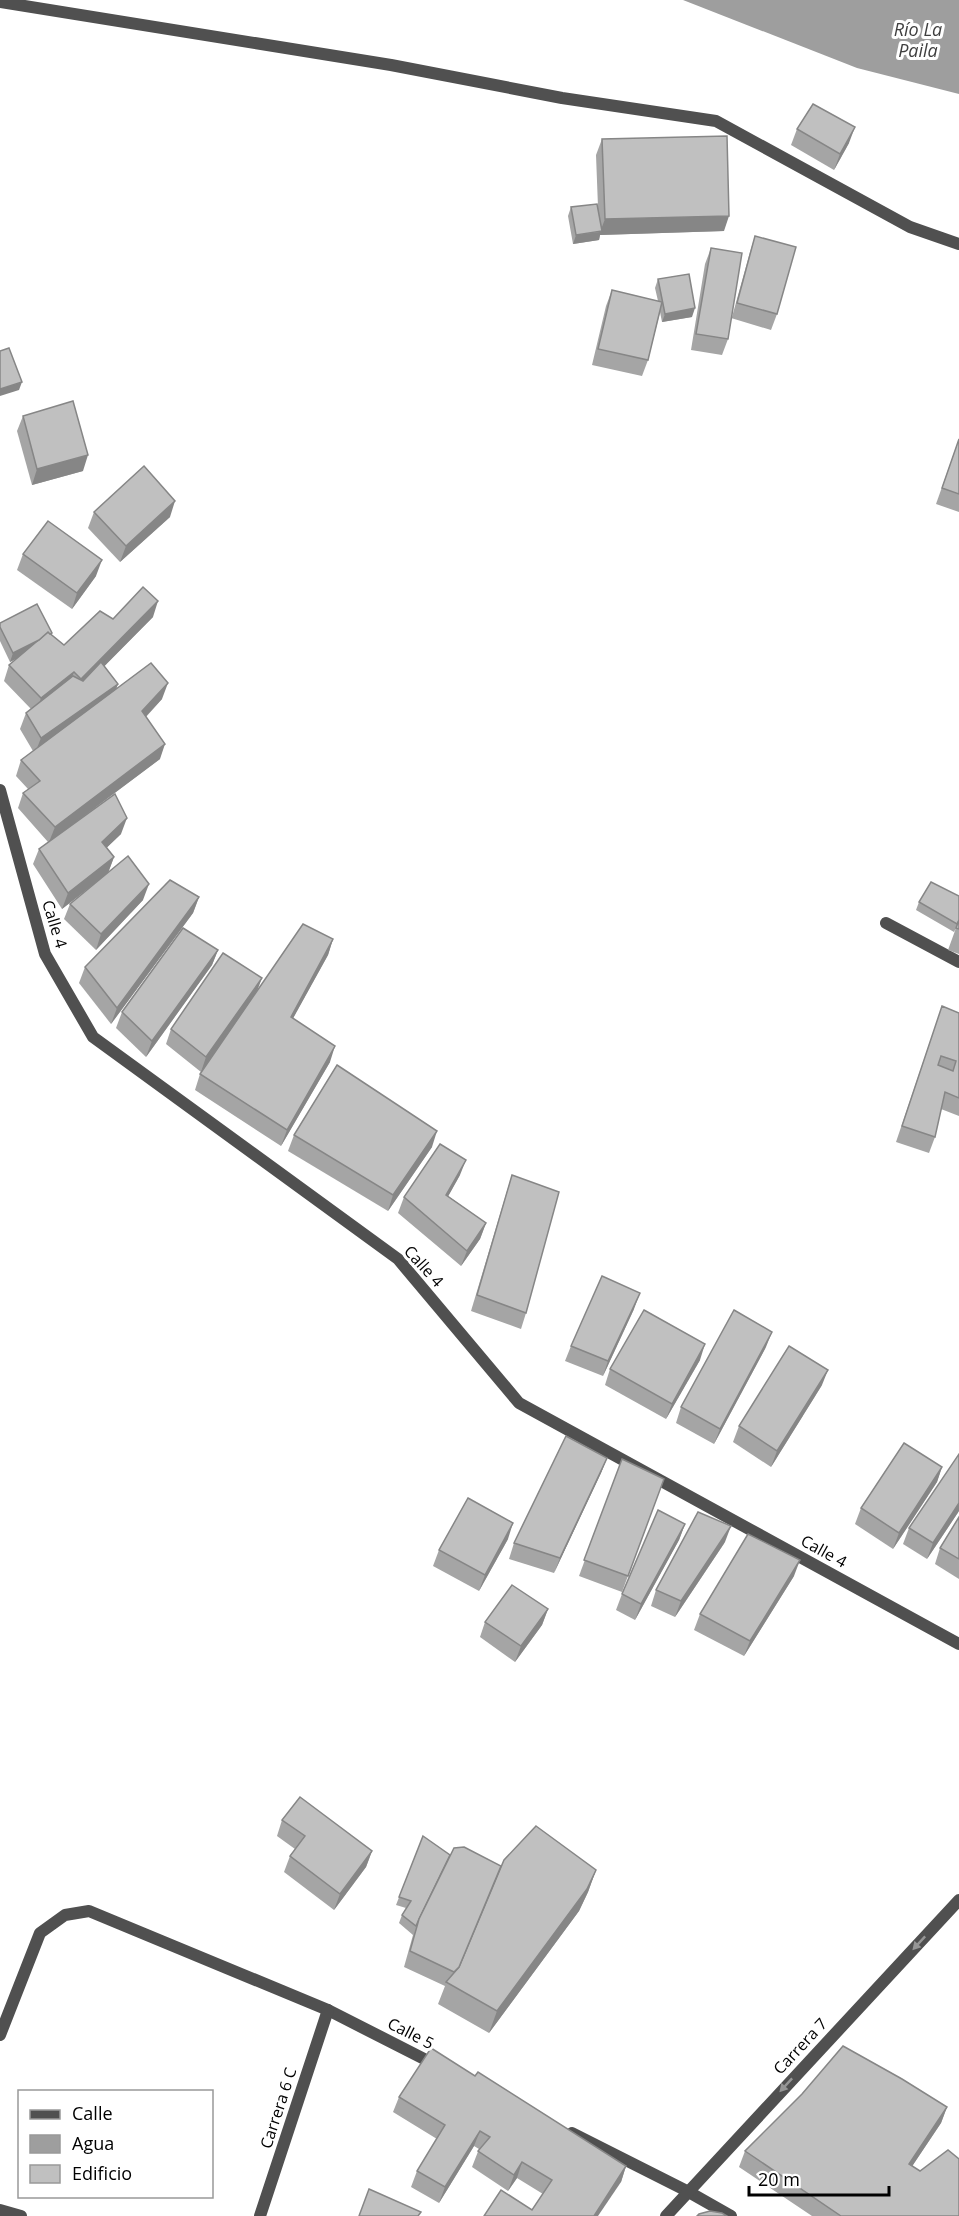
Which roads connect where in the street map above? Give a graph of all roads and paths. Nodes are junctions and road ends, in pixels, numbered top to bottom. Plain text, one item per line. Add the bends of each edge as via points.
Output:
1 (0, 2) edge
2 (959, 244) edge
3 (0, 790) edge
4 (886, 923) dead end
5 (959, 962) edge
6 (959, 1644) edge
7 (959, 1900) edge
8 (328, 2010) junction
9 (0, 2036) edge
10 (444, 2068) edge
11 (560, 2127) edge
12 (687, 2191) junction
13 (0, 2210) edge
14 (21, 2216) edge
15 (260, 2216) edge
16 (666, 2216) edge
17 (731, 2216) edge

1 - 2 street via 716,121 910,227
3 - 6 street, Calle 4 via 45,954 93,1037 398,1259 519,1403
4 - 5 street
7 -> 12 street, Carrera 7
8 - 9 street, Calle 5 via 89,1911 64,1915 40,1933
8 - 10 street, Calle 5
8 - 15 street, Carrera 6 C
11 - 12 street
12 - 16 street, Carrera 7
12 - 17 street
13 - 14 street

